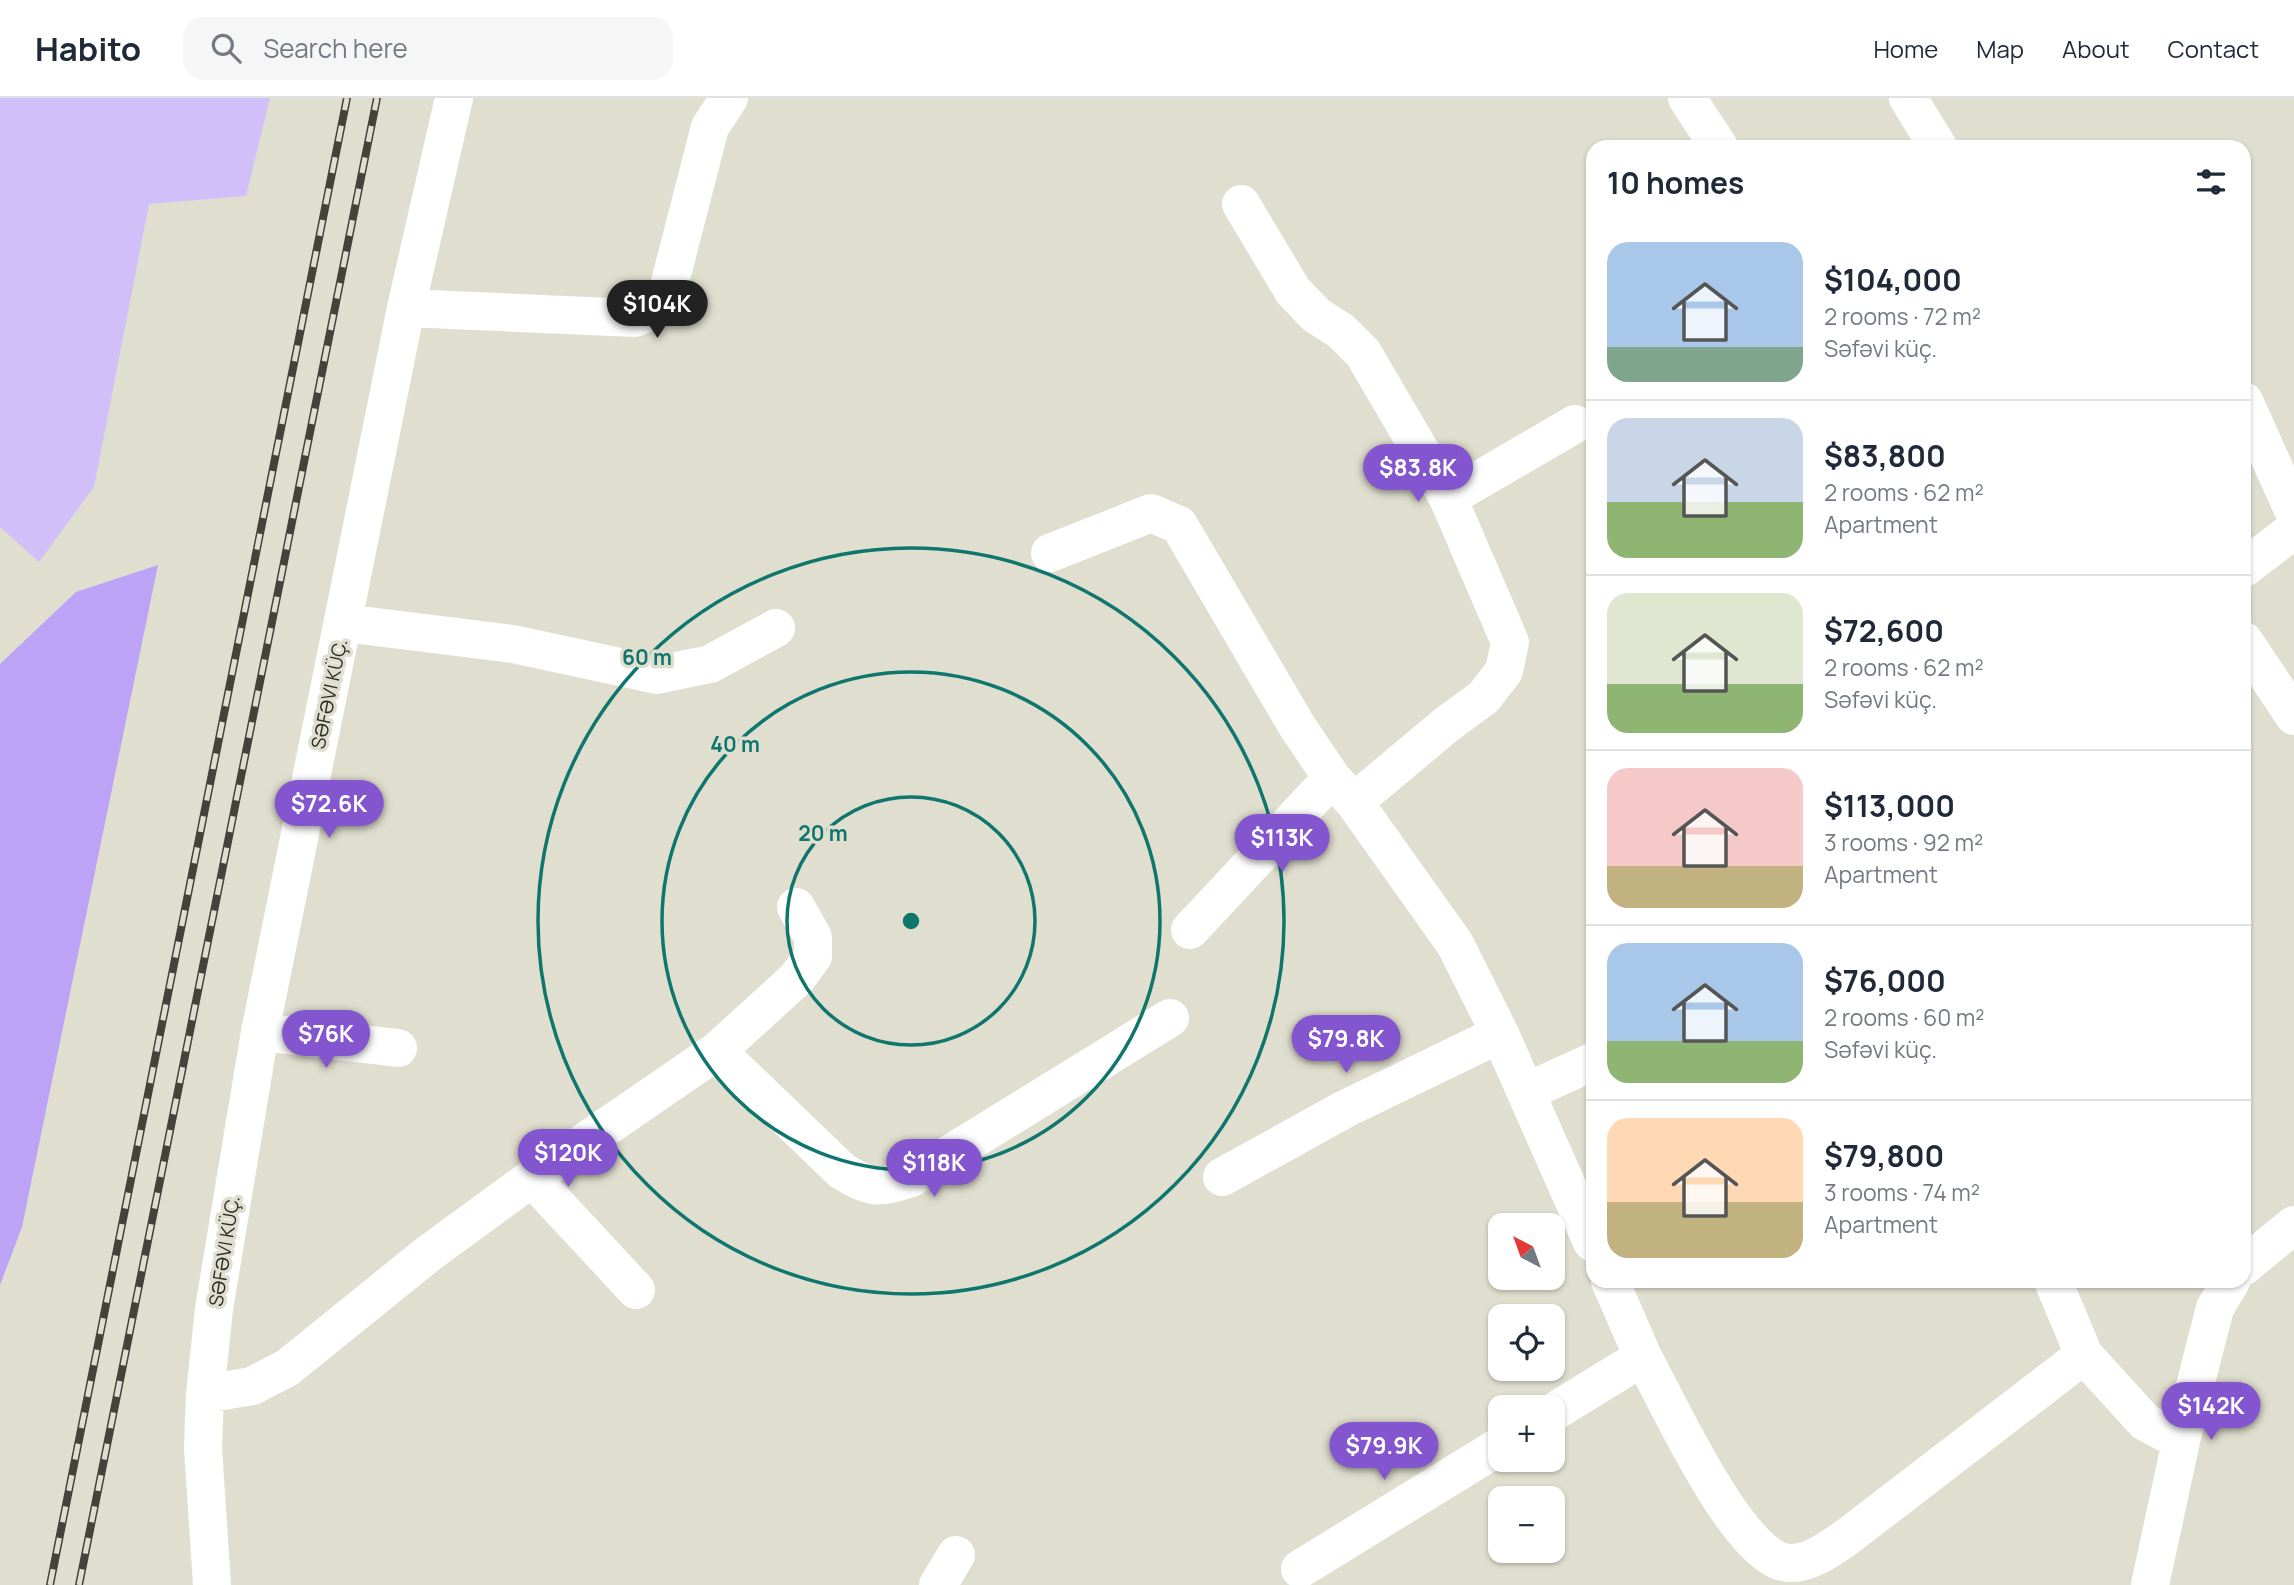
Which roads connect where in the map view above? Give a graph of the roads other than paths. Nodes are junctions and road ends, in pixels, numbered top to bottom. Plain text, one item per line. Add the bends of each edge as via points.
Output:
1 (454, 98) edge
2 (729, 98) edge
3 (1687, 98) edge
4 (1908, 98) edge
5 (1714, 140) edge
6 (1934, 140) edge
7 (1241, 204) dead end
8 (406, 308) junction
9 (2251, 417) edge
10 (1575, 424) dead end
11 (1448, 498) junction
12 (2294, 512) edge
13 (2294, 530) edge
14 (1050, 553) dead end
15 (2251, 563) edge
16 (344, 623) junction
17 (776, 628) dead end
18 (2251, 652) edge
19 (2294, 716) edge
20 (1343, 790) junction
21 (796, 907) dead end
22 (1190, 930) dead end
23 (1170, 1018) dead end
24 (260, 1032) junction
25 (1500, 1034) junction
26 (398, 1048) dead end
27 (717, 1051) junction
28 (1586, 1065) edge
29 (1526, 1092) junction
30 (1222, 1177) dead end
31 (532, 1178) junction
32 (2294, 1225) edge
33 (1586, 1228) edge
34 (2251, 1260) edge
35 (1613, 1288) edge
36 (2056, 1288) edge
37 (2227, 1288) edge
38 (636, 1290) dead end
39 (2084, 1355) junction
40 (1643, 1357) junction
41 (205, 1394) junction
42 (1565, 1405) edge
43 (2181, 1441) junction
44 (1488, 1453) edge
45 (1300, 1569) dead end
46 (212, 1585) edge
47 (2150, 1585) edge

1 - 8 street, SƏFƏVI KÜÇ.
2 - 8 street via 710,127 669,286 659,306 635,318
3 - 5 street
4 - 6 street
7 - 11 street via 1293,291 1363,353
8 - 16 street, SƏFƏVI KÜÇ.
9 - 12 street
10 - 11 street
11 - 20 street via 1510,642 1504,671 1484,697
13 - 15 street
14 - 20 street via 1151,513 1179,525 1297,726
16 - 17 street via 513,644 657,675 710,664
16 - 24 street, SƏFƏVI KÜÇ.
18 - 19 street
20 - 22 street
20 - 25 street via 1455,944
21 - 27 street via 813,937 813,956 797,978
23 - 27 street via 911,1178 888,1186 866,1185 842,1171
24 - 26 street
24 - 41 street, SƏFƏVI KÜÇ. via 214,1309
25 - 29 street
25 - 30 street via 1345,1109
27 - 31 street
28 - 29 street
29 - 33 street
31 - 38 street
31 - 41 street via 428,1254 287,1368 252,1386
32 - 34 street
35 - 40 street
36 - 39 street
37 - 43 street via 2215,1308
39 - 40 street via 1847,1537 1814,1558 1789,1563 1763,1553 1738,1525
39 - 43 street via 2145,1422
40 - 42 street
41 - 46 street, SƏFƏVI KÜÇ. via 203,1448
43 - 47 street
44 - 45 street

